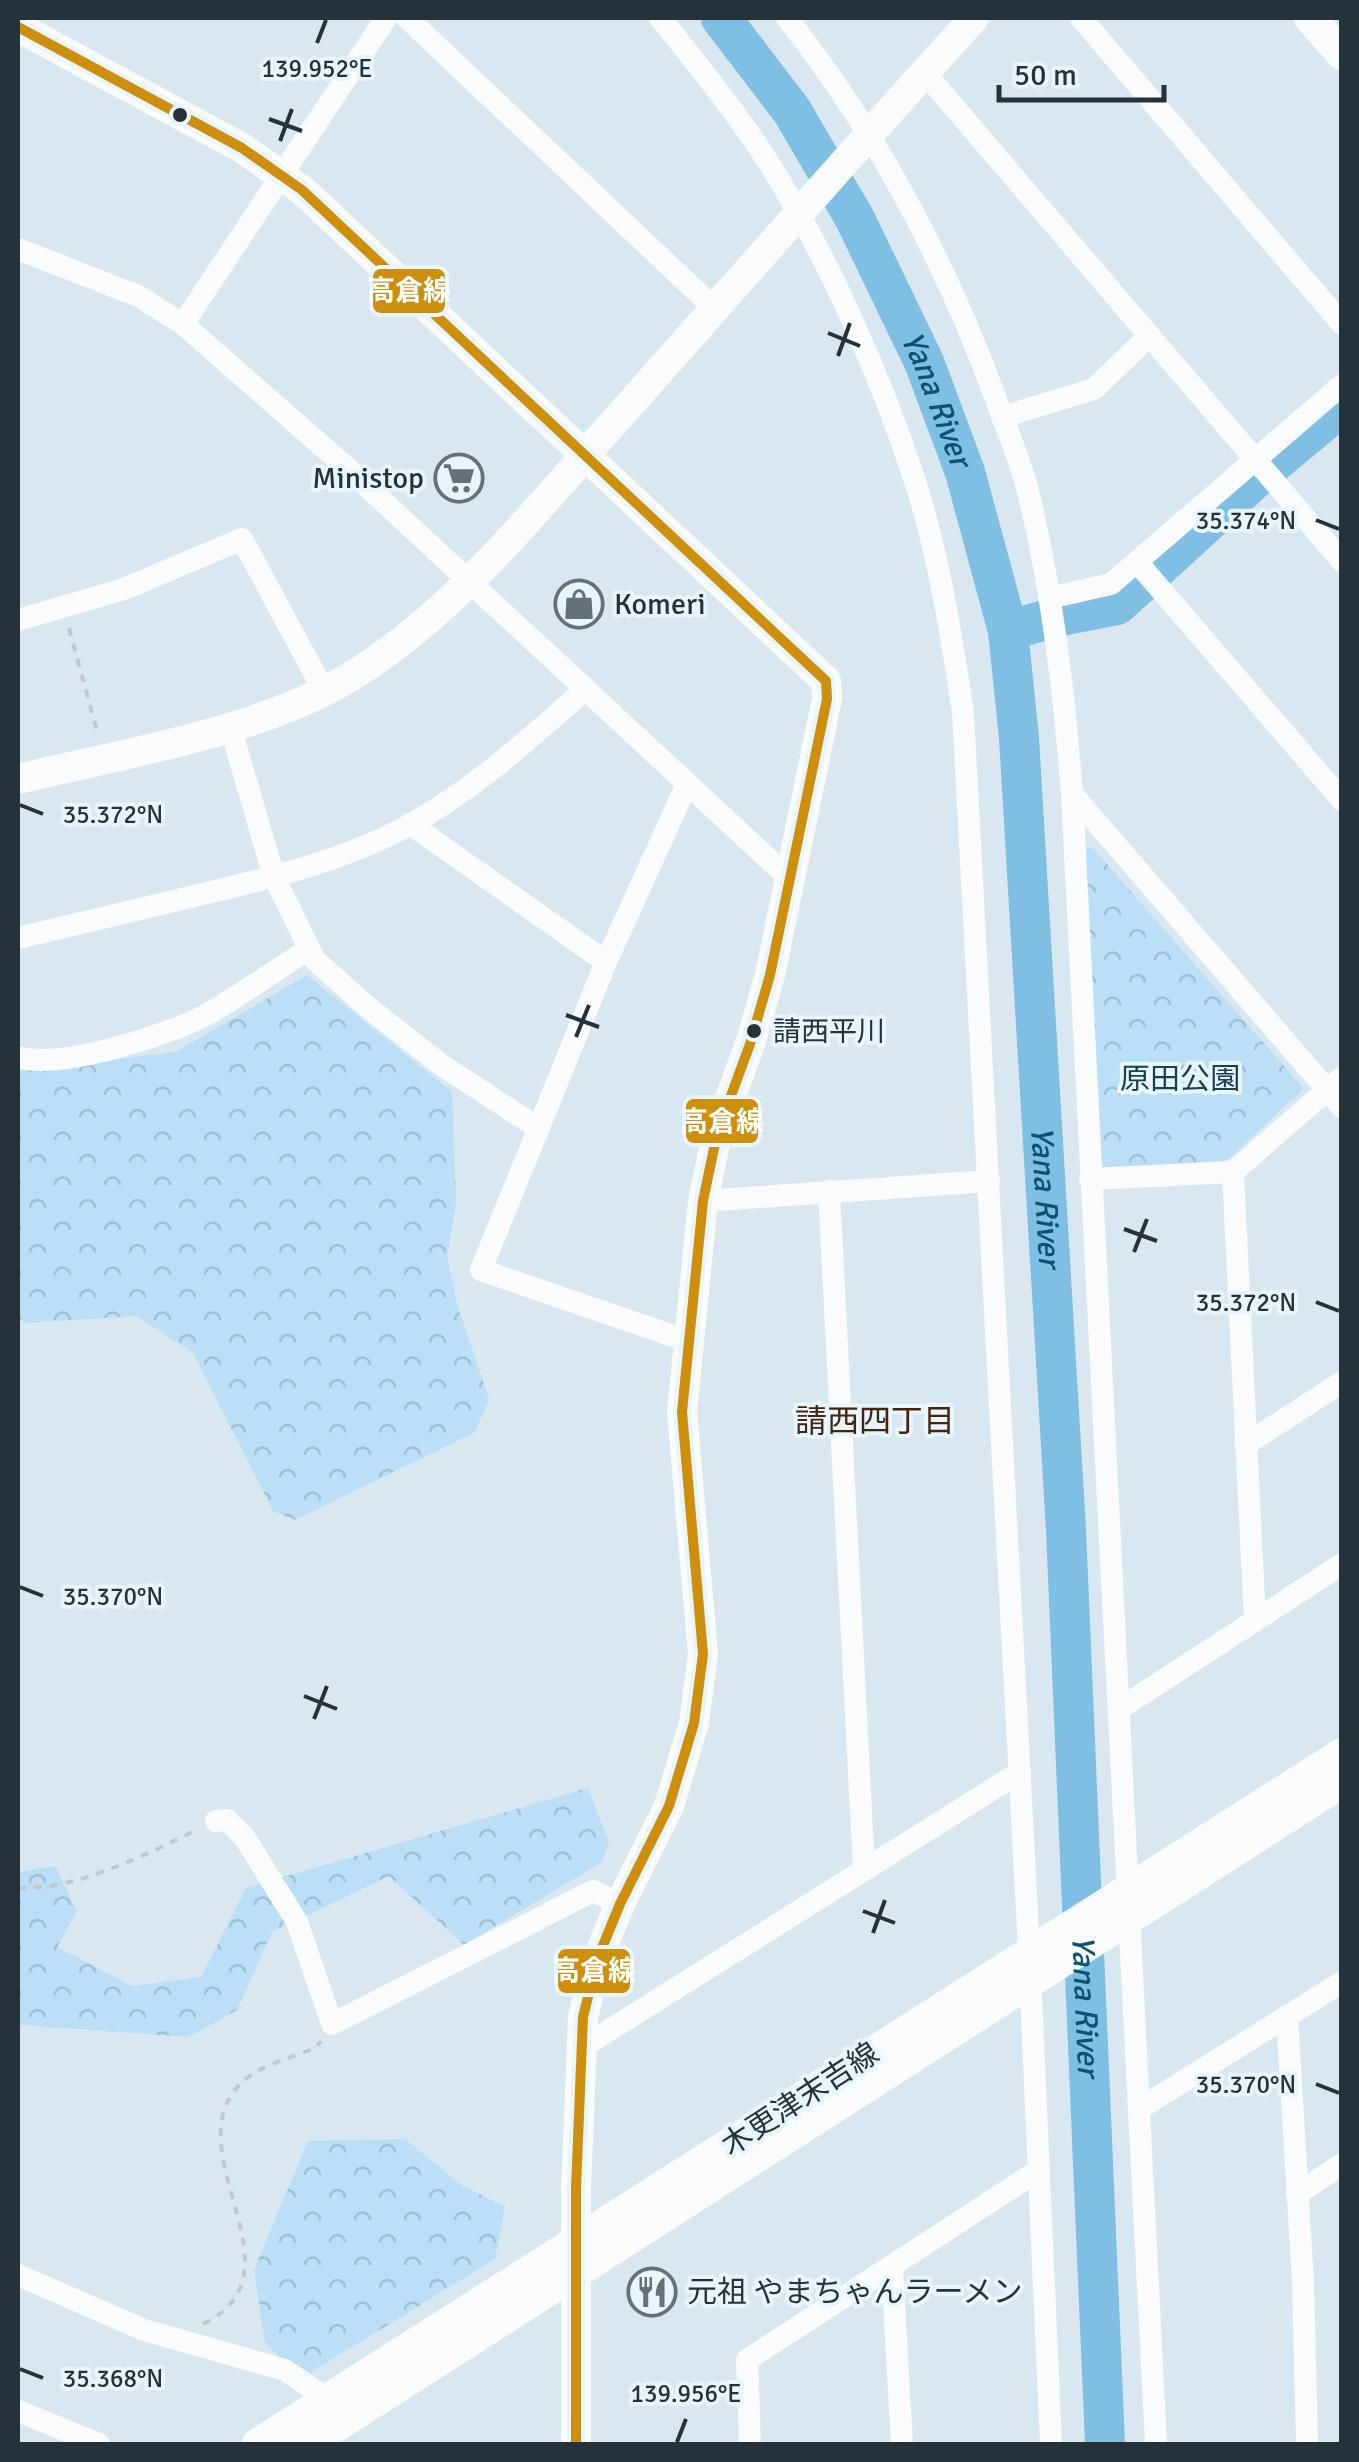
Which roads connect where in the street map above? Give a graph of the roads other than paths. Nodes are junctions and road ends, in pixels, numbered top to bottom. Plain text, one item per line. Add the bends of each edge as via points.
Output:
1 (20, 18) edge
2 (386, 18) edge
3 (407, 18) edge
4 (660, 18) edge
5 (787, 18) edge
6 (974, 18) edge
7 (1082, 18) edge
8 (1310, 18) edge
9 (18, 27) edge
10 (1342, 54) edge
11 (924, 72) junction
12 (868, 134) junction
13 (282, 174) junction
14 (797, 212) junction
15 (18, 249) edge
16 (715, 308) junction
17 (183, 324) junction
18 (1342, 324) edge
19 (1149, 336) junction
20 (1342, 384) edge
21 (1002, 417) junction
22 (585, 454) junction
23 (1261, 468) junction
24 (1342, 560) edge
25 (1144, 570) junction
26 (468, 580) junction
27 (1051, 612) junction
28 (18, 620) edge
29 (586, 690) junction
30 (324, 692) junction
31 (230, 726) junction
32 (18, 780) edge
33 (688, 784) junction
34 (1072, 794) junction
35 (1342, 800) edge
36 (410, 824) junction
37 (274, 877) junction
38 (790, 879) junction
39 (18, 938) edge
40 (309, 949) junction
41 (606, 962) junction
42 (18, 1057) edge
43 (1337, 1092) edge
44 (538, 1128) junction
45 (1233, 1172) junction
46 (1090, 1178) junction
47 (989, 1180) junction
48 (829, 1192) junction
49 (703, 1201) junction
50 (688, 1340) junction
51 (1342, 1382) edge
52 (1245, 1444) junction
53 (1342, 1564) edge
54 (1255, 1621) junction
55 (1119, 1709) junction
56 (1342, 1754) edge
57 (1020, 1772) junction
58 (1342, 1782) edge
59 (216, 1821) road end
60 (864, 1870) junction
61 (1129, 1903) junction
62 (620, 1904) junction
63 (1030, 1967) junction
64 (1342, 1982) edge
65 (1287, 2016) junction
66 (581, 2048) junction
67 (1139, 2109) junction
68 (1342, 2164) edge
69 (1039, 2170) junction
70 (1298, 2194) junction
71 (576, 2259) junction
72 (892, 2268) junction
73 (18, 2276) edge
74 (329, 2400) junction
75 (18, 2411) edge
76 (99, 2444) edge
77 (258, 2444) edge
78 (308, 2444) edge
79 (576, 2444) edge
80 (750, 2444) edge
81 (902, 2444) edge
82 (1051, 2444) edge
83 (1156, 2444) edge
84 (1307, 2444) edge

1 - 9 street
2 - 13 street
3 - 16 street
4 - 14 street via 747,130
5 - 12 street
6 - 11 street
7 - 18 street
8 - 10 main road
9 - 13 street
11 - 12 street
11 - 19 street
12 - 14 street
12 - 21 street via 944,276
13 - 17 street
13 - 22 street
14 - 16 street
14 - 47 street via 888,406 916,484 944,598 963,712
15 - 17 street via 138,296
16 - 22 street
17 - 26 street
19 - 21 street via 1094,389
19 - 23 street
20 - 23 street
21 - 27 street via 1026,486
22 - 26 street
22 - 38 street via 826,681
23 - 24 street
23 - 25 street
25 - 27 street
25 - 35 street
26 - 29 street
26 - 30 street via 420,628
27 - 34 street
28 - 30 street via 124,589 242,539
29 - 33 street
29 - 36 street via 474,784
30 - 31 street
31 - 32 street
31 - 37 street
33 - 38 street
33 - 41 street
34 - 43 street
34 - 46 street
36 - 37 street
36 - 41 street
37 - 39 street
37 - 40 street
38 - 49 street via 770,975 717,1134
40 - 42 street via 202,1017 98,1054
40 - 44 street via 440,1064
41 - 44 street
43 - 45 street
44 - 50 street via 480,1270
45 - 46 street
45 - 52 street
46 - 55 street
47 - 48 street
47 - 57 street
48 - 49 street
48 - 60 street
49 - 50 street
50 - 62 street via 682,1412 702,1678 669,1806
51 - 52 street
52 - 54 street
53 - 54 street
54 - 55 street
55 - 61 street
56 - 61 main road, 木更津末吉線
57 - 60 street
57 - 63 street
58 - 61 main road, 木更津末吉線
59 - 62 street via 227,1820 245,1838 296,1922 332,2024 593,1892
60 - 66 street
61 - 63 main road, 木更津末吉線
61 - 67 street
62 - 66 street via 590,1982
63 - 69 street
63 - 71 main road, 木更津末吉線
64 - 65 street
65 - 67 street
65 - 70 street
66 - 71 street
67 - 83 street
68 - 70 street
69 - 72 street
69 - 82 street
70 - 84 street
71 - 74 main road, 木更津末吉線
71 - 78 main road, 木更津末吉線
71 - 79 street
72 - 80 street via 747,2360
72 - 81 street
73 - 74 street via 112,2318 285,2370
74 - 77 main road, 木更津末吉線
75 - 76 street

